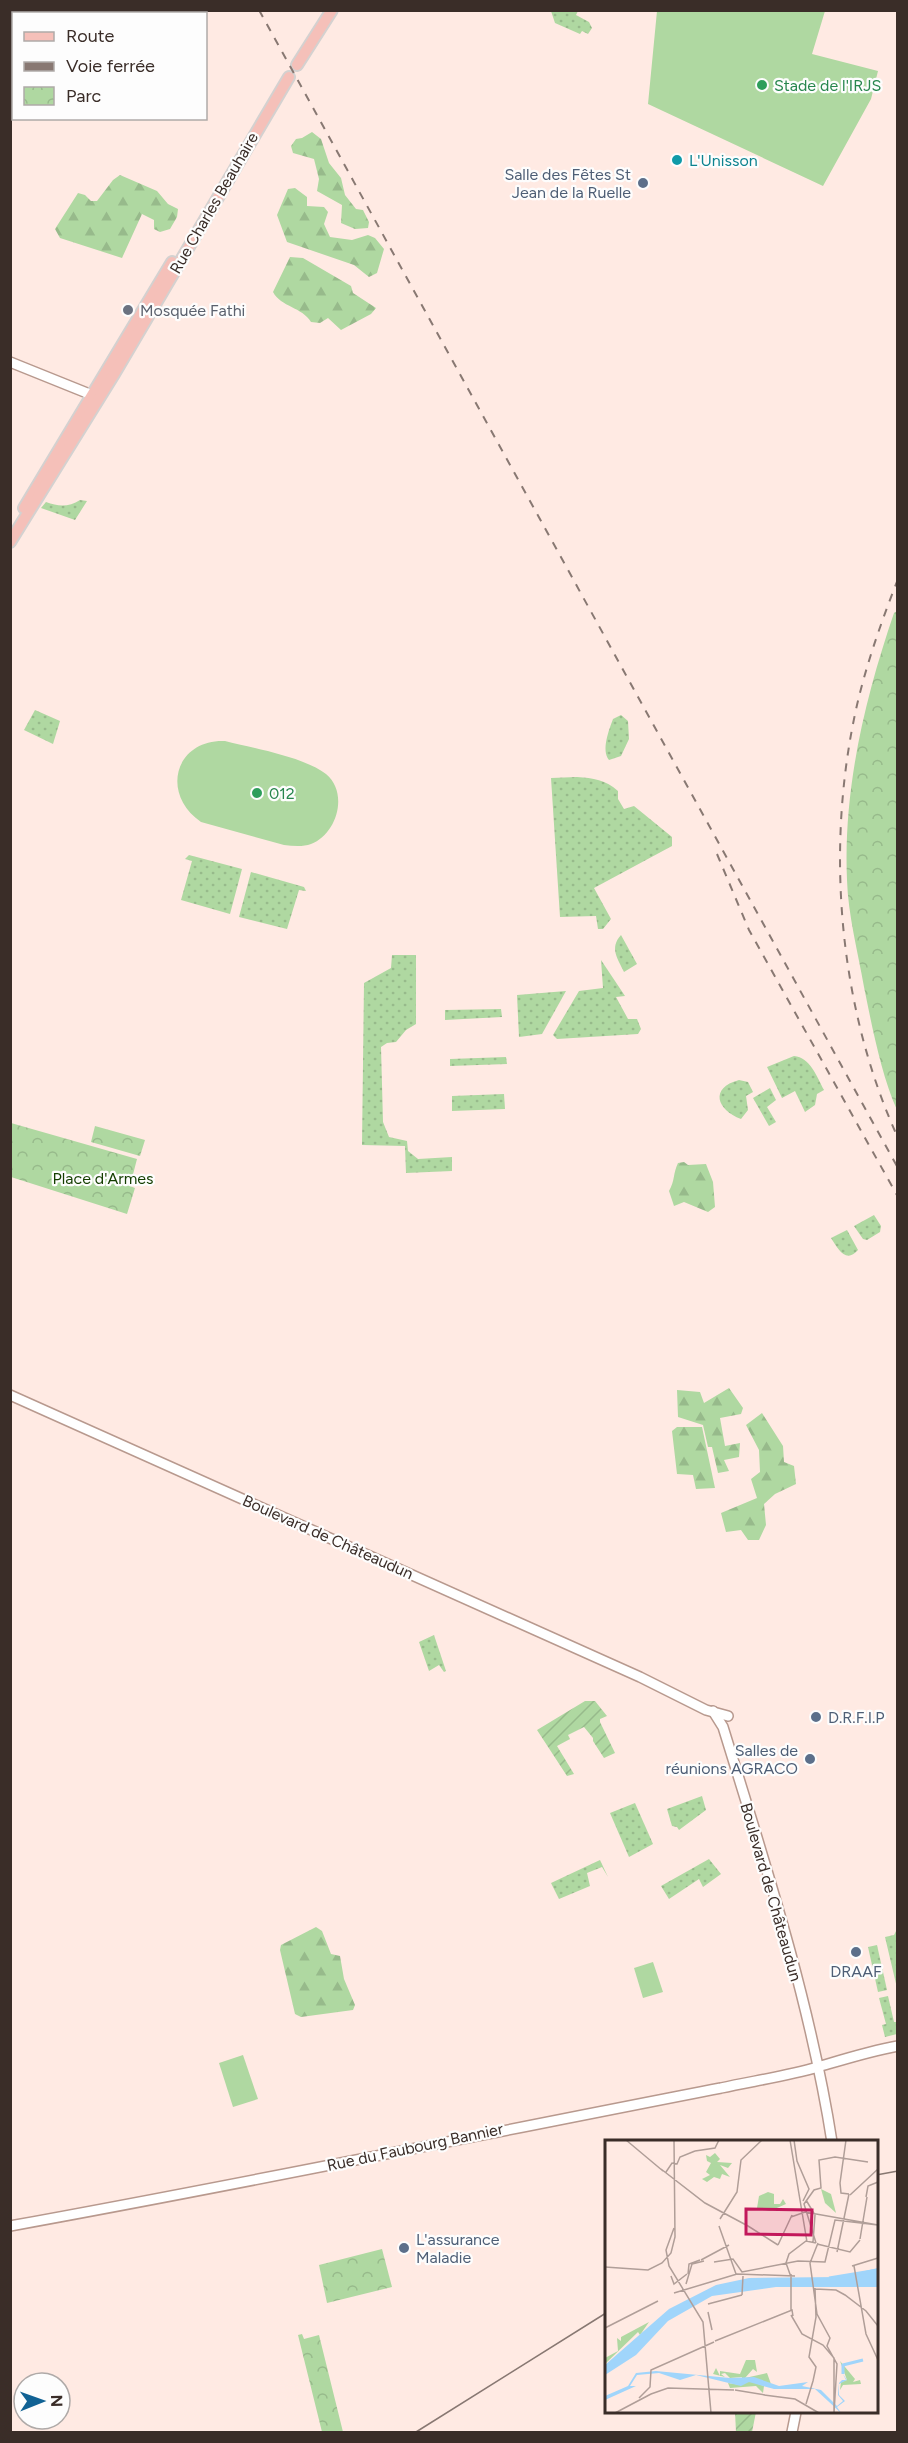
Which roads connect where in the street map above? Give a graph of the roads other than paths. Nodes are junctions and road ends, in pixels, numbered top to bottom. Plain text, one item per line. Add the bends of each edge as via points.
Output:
1 (332, 10) edge
2 (297, 65) dead end
3 (286, 82) dead end
4 (233, 169) junction
5 (10, 362) edge
6 (92, 395) junction
7 (50, 480) junction
8 (10, 530) edge
9 (10, 542) edge
10 (10, 1395) edge
11 (897, 2046) edge
12 (897, 2051) edge
13 (819, 2067) junction
14 (832, 2140) edge
15 (10, 2226) edge
16 (796, 2413) edge
17 (792, 2433) edge

1 - 2 main road
3 - 4 main road, Rue Charles Beauhaire
4 - 6 main road
4 - 6 main road, Rue Charles Beauhaire via 145,321
5 - 6 main road
6 - 7 main road via 88,416
6 - 7 main road via 93,402 54,466
6 - 8 main road
7 - 9 main road
10 - 13 main road, Boulevard de Châteaudun via 720,1716
11 - 13 main road, Rue du Faubourg Bannier
12 - 13 main road, Rue du Faubourg Bannier
13 - 14 main road, Boulevard de Châteaudun
13 - 15 main road, Rue du Faubourg Bannier via 186,2195
16 - 17 main road

